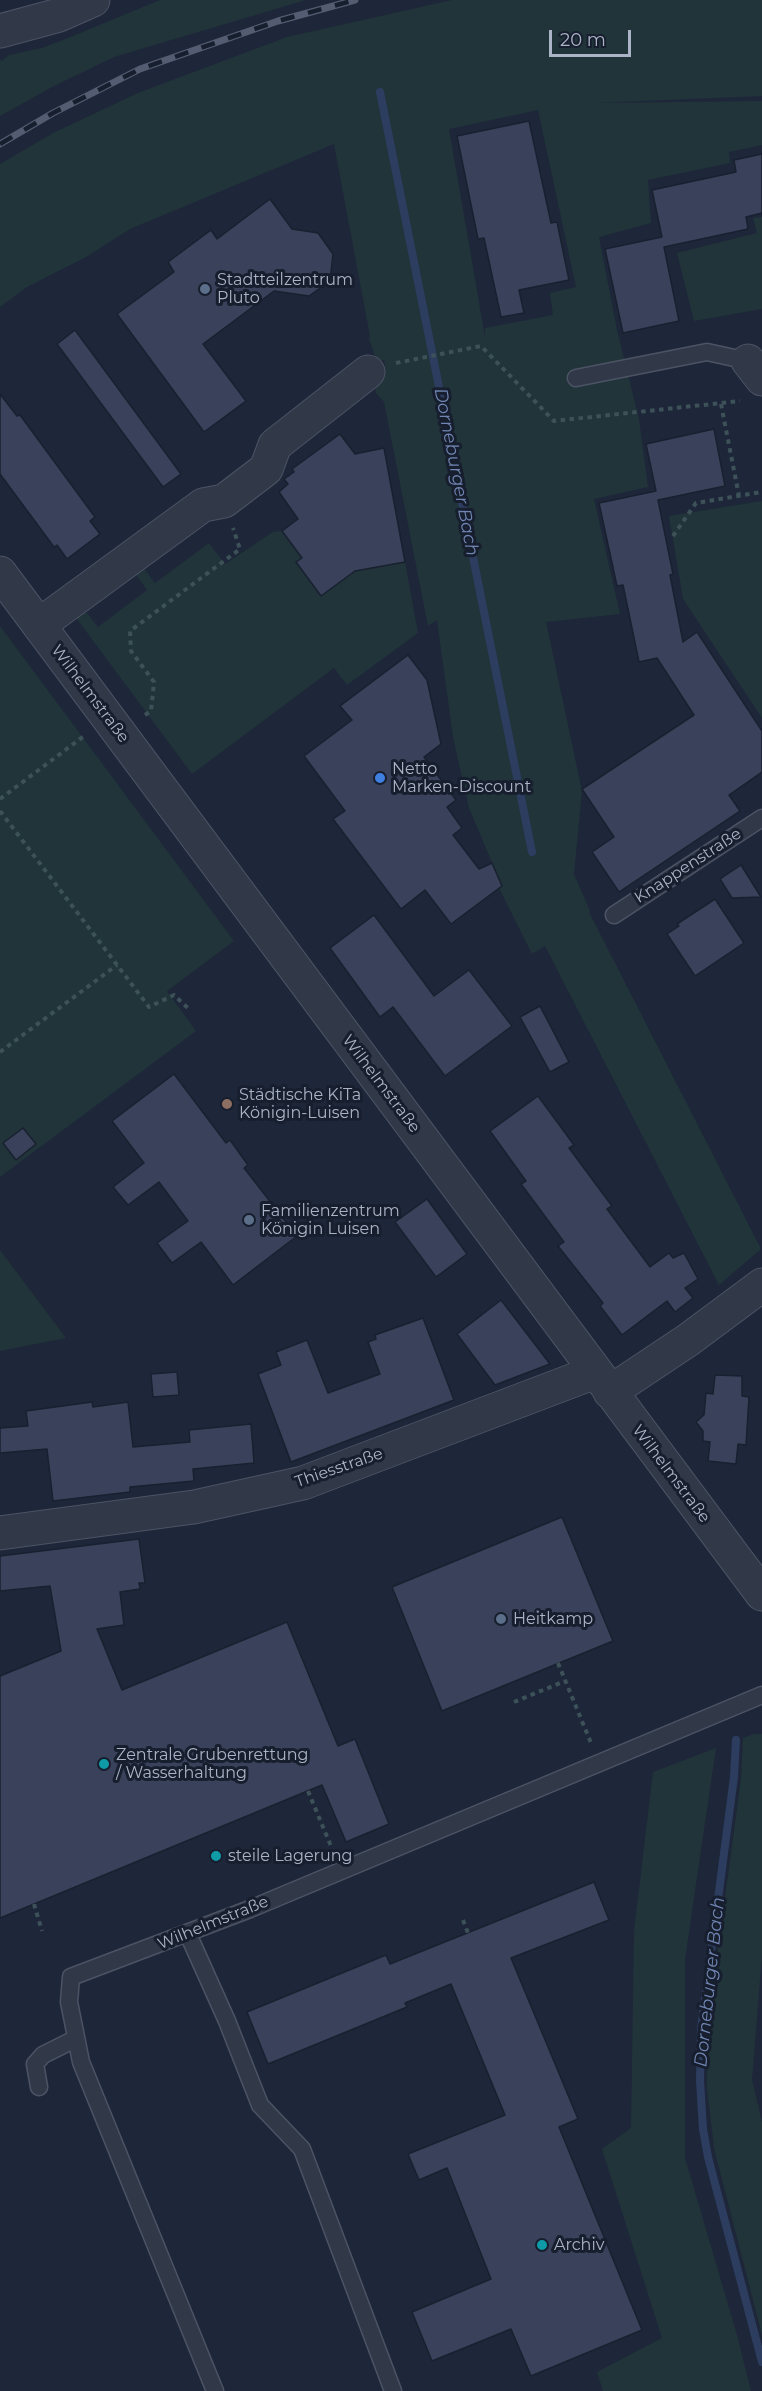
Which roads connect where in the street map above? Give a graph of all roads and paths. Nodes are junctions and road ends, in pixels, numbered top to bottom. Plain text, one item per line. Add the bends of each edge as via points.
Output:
1 (93, 0) edge
2 (0, 31) edge
3 (461, 350) dead end
4 (377, 369) joint
5 (755, 370) edge
6 (576, 378) dead end
7 (721, 404) dead end
8 (762, 492) edge
9 (739, 496) junction
10 (224, 501) junction
11 (673, 536) dead end
12 (0, 573) edge
13 (39, 625) junction
14 (117, 729) junction
15 (0, 799) edge
16 (0, 811) edge
17 (762, 818) edge
18 (614, 915) dead end
19 (117, 965) junction
20 (189, 1008) dead end
21 (0, 1052) edge
22 (760, 1289) edge
23 (603, 1382) junction
24 (0, 1533) edge
25 (762, 1594) edge
26 (558, 1663) dead end
27 (565, 1681) junction
28 (762, 1695) edge
29 (514, 1702) dead end
30 (599, 1763) junction
31 (308, 1791) dead end
32 (341, 1871) junction
33 (34, 1904) dead end
34 (463, 1920) dead end
35 (42, 1931) dead end
36 (468, 1933) dead end
37 (189, 1934) junction
38 (75, 2039) junction
39 (39, 2087) dead end
40 (215, 2391) edge
41 (393, 2391) edge

1 - 2 street via 59,15
3 - 4 path
4 - 10 street via 275,445 266,469
5 - 6 lane via 707,352
7 - 9 path
8 - 9 path
9 - 11 path via 696,503
10 - 13 street via 203,505
10 - 14 path via 240,549 130,631 131,651 154,682 151,711
12 - 13 street, Wilhelmstraße
13 - 14 street, Wilhelmstraße
14 - 15 path via 88,733
14 - 23 street, Wilhelmstraße
16 - 19 path
17 - 18 lane, Knappenstraße
19 - 20 path via 149,1007 174,995
19 - 21 path
22 - 23 street, Thiesstraße
23 - 24 street, Thiesstraße via 303,1483 194,1507
23 - 25 street, Wilhelmstraße
26 - 27 path
27 - 29 path
27 - 30 path
28 - 30 lane, Wilhelmstraße
30 - 32 lane, Wilhelmstraße
31 - 32 path
32 - 37 lane, Wilhelmstraße
33 - 35 path
34 - 36 path
37 - 38 lane, Wilhelmstraße via 70,1977 69,2002
37 - 41 lane via 260,2105 302,2149
38 - 39 lane via 43,2055 35,2064
38 - 40 lane, Wilhelmstraße

